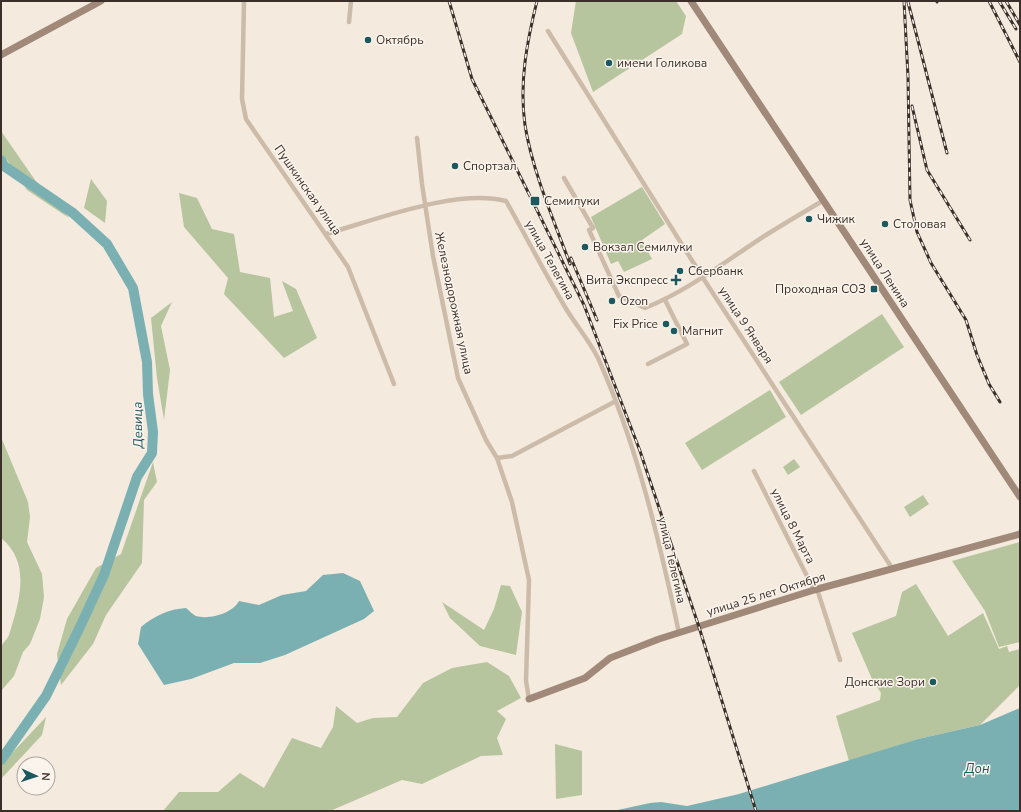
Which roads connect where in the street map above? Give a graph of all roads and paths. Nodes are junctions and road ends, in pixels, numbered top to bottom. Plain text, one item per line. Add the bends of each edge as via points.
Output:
1 (101, 1) edge
2 (244, 1) edge
3 (350, 1) edge
4 (691, 1) edge
5 (349, 22) dead end
6 (548, 31) dead end
7 (2, 54) edge
8 (417, 138) dead end
9 (564, 178) dead end
10 (824, 200) junction
11 (424, 205) junction
12 (326, 234) junction
13 (702, 278) junction
14 (665, 300) junction
15 (648, 364) dead end
16 (394, 384) dead end
17 (616, 401) junction
18 (497, 458) junction
19 (754, 472) dead end
20 (1020, 497) edge
21 (1020, 527) edge
22 (1018, 534) edge
23 (892, 568) junction
24 (816, 589) junction
25 (679, 633) junction
26 (840, 660) dead end
27 (529, 699) joint

1 - 7 street
2 - 12 street, Пушкинская улица via 242,99 246,119
3 - 5 street
4 - 10 street, улица Ленина
6 - 13 street, улица 9 Января
8 - 11 street, Железнодорожная улица
9 - 14 street via 594,228 589,230 619,296 645,308
10 - 13 street
10 - 20 street, улица Ленина
11 - 12 street, улица Телегина
11 - 17 street, улица Телегина via 490,197 506,201 565,307 597,356
11 - 18 street, Железнодорожная улица via 458,378
12 - 16 street, Пушкинская улица via 348,267
13 - 14 street
13 - 23 street, улица 9 Января
14 - 15 street via 687,344
17 - 18 street via 512,456
17 - 25 street, улица Телегина via 638,464
18 - 27 street, Железнодорожная улица via 512,502 529,580 526,681
19 - 24 street, улица 8 Марта
21 - 22 street
22 - 23 street, улица 25 лет Октября
23 - 24 street, улица 25 лет Октября
24 - 25 street, улица 25 лет Октября
24 - 26 street, улица 8 Марта
25 - 27 street, улица 25 лет Октября via 610,658 585,678

